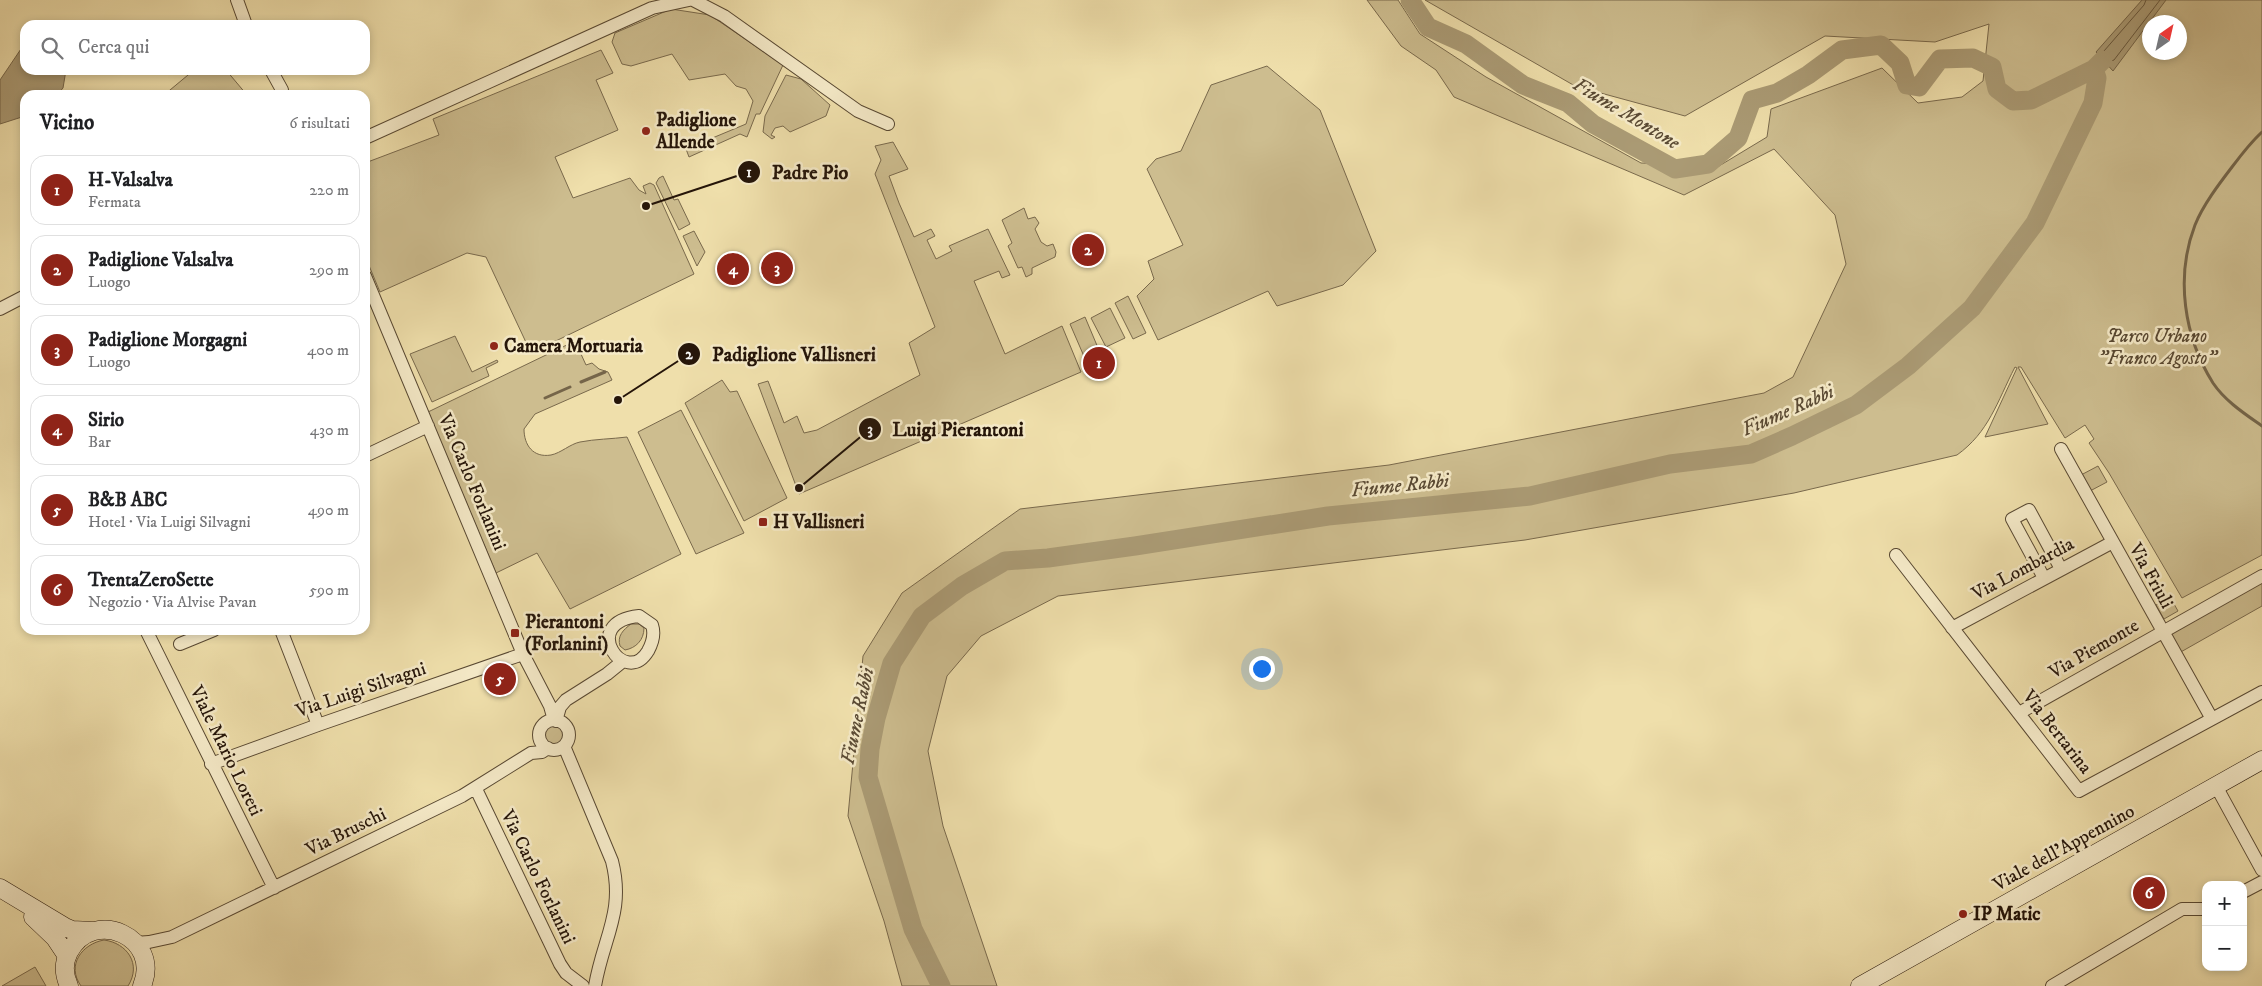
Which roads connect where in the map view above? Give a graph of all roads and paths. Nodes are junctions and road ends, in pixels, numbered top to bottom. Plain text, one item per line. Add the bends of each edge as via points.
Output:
1 (237, 0) edge
2 (691, 0) edge
3 (244, 20) edge
4 (274, 75) edge
5 (282, 90) edge
6 (888, 124) dead end
7 (370, 136) edge
8 (370, 288) edge
9 (20, 299) edge
10 (0, 309) edge
11 (428, 426) junction
12 (2060, 449) dead end
13 (370, 454) edge
14 (2111, 543) junction
15 (1896, 555) dead end
16 (2061, 569) junction
17 (2262, 576) edge
18 (2044, 578) junction
19 (1952, 628) junction
20 (2161, 632) junction
21 (148, 635) edge
22 (202, 635) edge
23 (283, 635) edge
24 (180, 644) dead end
25 (612, 652) junction
26 (523, 654) junction
27 (623, 661) junction
28 (598, 679) junction
29 (2262, 692) edge
30 (2019, 713) junction
31 (2212, 719) junction
32 (318, 725) junction
33 (551, 725) junction
34 (564, 746) junction
35 (548, 748) junction
36 (531, 753) junction
37 (2262, 760) edge
38 (211, 764) junction
39 (2216, 786) junction
40 (476, 789) junction
41 (2262, 870) edge
42 (2262, 882) edge
43 (0, 888) edge
44 (274, 888) junction
45 (2247, 890) edge
46 (0, 894) edge
47 (2202, 909) edge
48 (93, 931) junction
49 (172, 937) junction
50 (135, 942) junction
51 (67, 956) junction
52 (145, 962) junction
53 (598, 971) junction
54 (573, 977) junction
55 (143, 985) edge
56 (69, 986) edge
57 (583, 986) edge
58 (595, 986) edge
59 (1860, 986) edge
60 (2052, 986) edge

1 - 3 street
2 - 6 street via 724,16 858,111
2 - 7 street via 652,8
4 - 5 street
8 - 11 street, Via Carlo Forlanini
9 - 10 street
11 - 13 street
11 - 26 street, Via Carlo Forlanini
12 - 14 street, Via Friuli
14 - 16 street, Via Lombardia
14 - 20 street, Via Friuli
15 - 19 street, Via Bertarina
16 - 18 street, Via Lombardia
16 - 18 street via 2029,510 2012,519
17 - 20 street, Via Piemonte
18 - 19 street, Via Lombardia
19 - 30 street, Via Bertarina
20 - 30 street, Via Piemonte
20 - 31 street, Via Friuli
21 - 38 street, Viale Mario Loreti
22 - 24 street
23 - 32 street
25 - 27 street
25 - 27 street via 609,636 617,624 630,617 646,619 652,625 654,637 648,650 640,659
25 - 28 street
26 - 32 street, Via Luigi Silvagni
26 - 33 street, Via Carlo Forlanini via 550,706
27 - 28 street
28 - 33 street via 572,698
29 - 31 street, Via Bertarina
30 - 31 street, Via Bertarina via 2079,791
32 - 38 street, Via Luigi Silvagni
33 - 34 street via 569,736
33 - 35 street via 542,743
33 - 36 street
34 - 35 street via 556,750
34 - 53 street, Via Carlo Forlanini via 615,875 616,907
35 - 36 street
36 - 40 street, Via Bruschi
37 - 39 main road, Viale dell'Appennino
38 - 44 street, Viale Mario Loreti
39 - 41 street
39 - 59 main road, Viale dell'Appennino
40 - 44 street, Via Bruschi
40 - 54 street, Via Carlo Forlanini via 560,964
42 - 45 street
43 - 48 main road via 65,927
44 - 49 street, Via Bruschi
46 - 51 main road via 45,927
47 - 60 street via 2182,909
48 - 50 main road via 116,930
48 - 51 main road via 82,936
49 - 50 street, Via Bruschi
49 - 52 street, Via Bruschi
50 - 52 main road
51 - 56 main road via 65,968
52 - 55 main road
53 - 54 street
53 - 58 street, Via Carlo Forlanini
54 - 57 street, Via Carlo Forlanini

